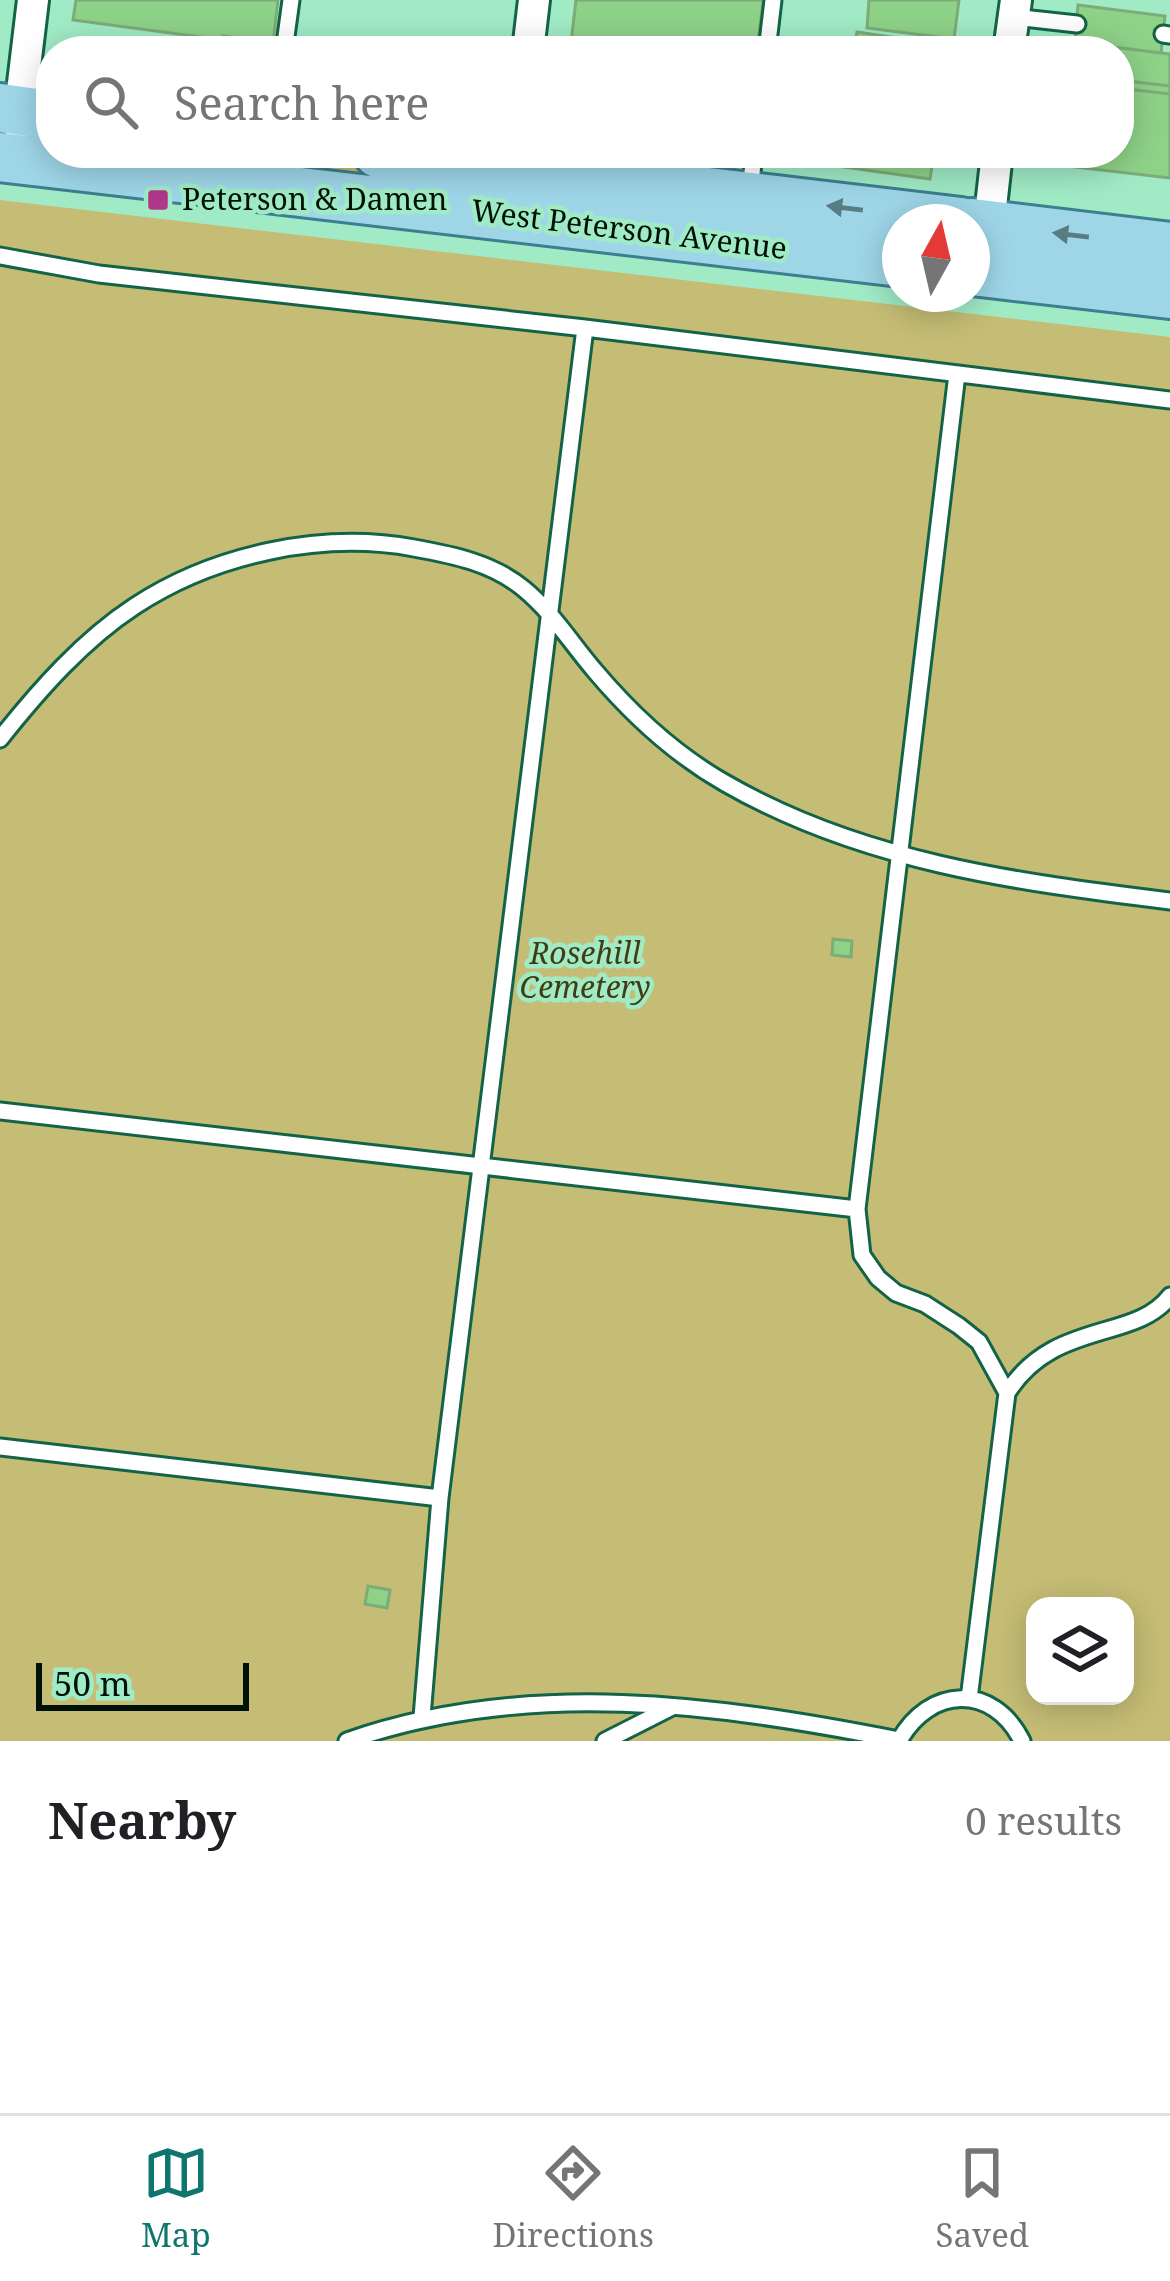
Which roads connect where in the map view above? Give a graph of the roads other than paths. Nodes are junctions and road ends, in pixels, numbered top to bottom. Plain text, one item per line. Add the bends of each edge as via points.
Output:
1 (33, 0) edge
2 (291, 0) edge
3 (534, 0) edge
4 (773, 0) edge
5 (1015, 9) edge
6 (1076, 24) dead end
7 (286, 36) edge
8 (530, 36) edge
9 (768, 36) edge
10 (24, 111) edge
11 (7, 158) edge
12 (192, 168) edge
13 (559, 168) edge
14 (993, 168) edge
15 (749, 198) edge
16 (985, 204) edge
17 (882, 224) edge
18 (990, 243) edge
19 (990, 247) edge
20 (1170, 247) edge
21 (882, 254) edge
22 (0, 256) edge
23 (1170, 293) edge
24 (585, 328) junction
25 (957, 374) junction
26 (1170, 400) edge
27 (549, 612) junction
28 (0, 739) edge
29 (900, 857) junction
30 (1170, 902) edge
31 (0, 1112) edge
32 (483, 1168) junction
33 (857, 1209) junction
34 (1170, 1297) edge
35 (1007, 1393) junction
36 (0, 1447) edge
37 (440, 1498) junction
38 (969, 1699) junction
39 (673, 1707) junction
40 (422, 1717) junction
41 (899, 1740) edge
42 (346, 1741) edge
43 (605, 1741) edge
44 (1022, 1741) edge

1 - 10 street
2 - 7 lane
3 - 8 street
4 - 9 lane
5 - 6 lane
10 - 11 street
12 - 15 main road, West Peterson Avenue
13 - 15 main road, West Peterson Avenue
14 - 16 street
17 -> 15 main road, West Peterson Avenue
15 - 21 main road, West Peterson Avenue
20 -> 18 main road, West Peterson Avenue
19 - 23 main road, West Peterson Avenue
22 - 24 lane
24 - 25 lane
24 - 27 lane
25 - 26 lane
25 - 29 lane
27 - 28 lane via 484,566 394,544 309,544 248,557 136,605 34,696
27 - 29 lane via 664,744 787,815
27 - 32 lane
29 - 30 lane
29 - 33 lane
31 - 32 lane
32 - 33 lane
32 - 37 lane
33 - 35 lane via 862,1255 878,1278 979,1342
34 - 35 lane via 1038,1357
35 - 38 lane
36 - 37 lane
37 - 40 lane
38 - 41 lane via 927,1707
38 - 44 lane via 1009,1718
39 - 40 lane via 542,1701
39 - 41 lane
39 - 43 lane
40 - 42 lane

